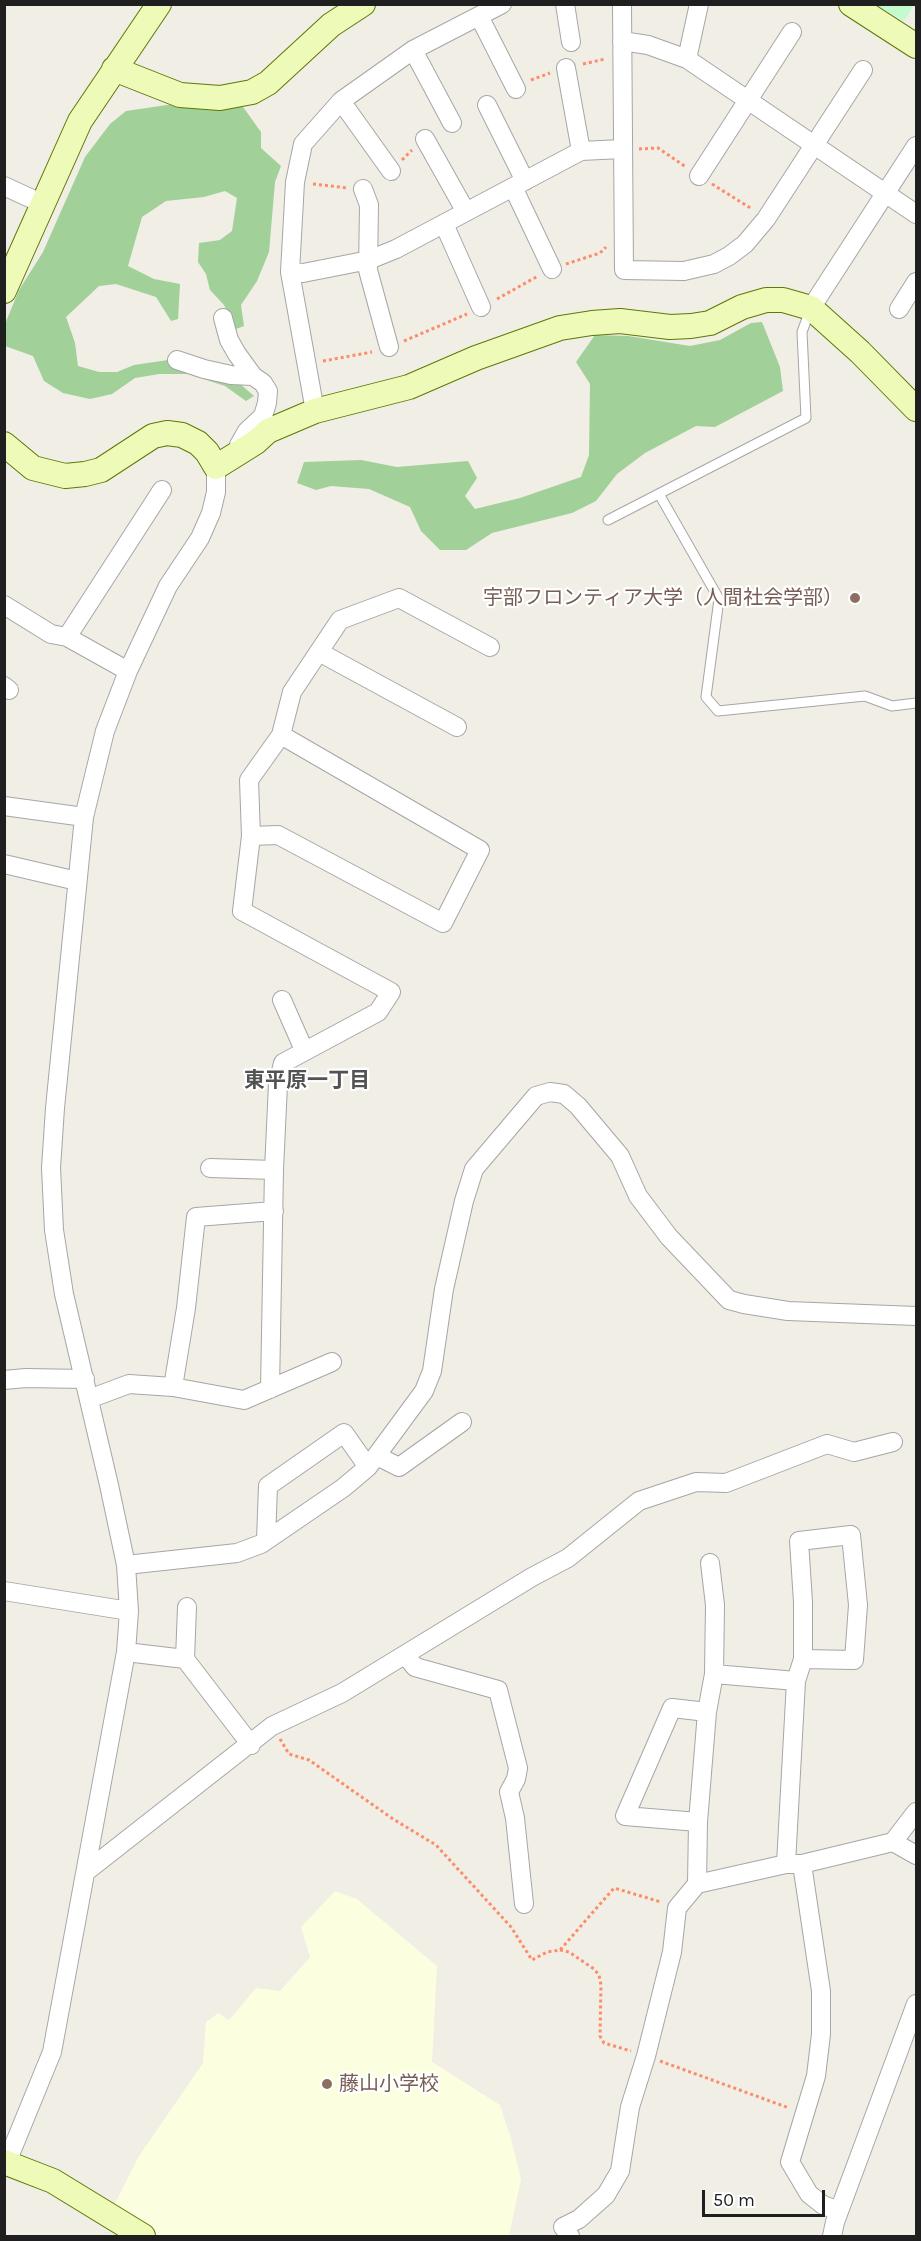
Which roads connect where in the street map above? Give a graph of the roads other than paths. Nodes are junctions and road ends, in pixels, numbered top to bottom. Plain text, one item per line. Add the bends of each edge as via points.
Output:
1 (159, 4) edge
2 (363, 4) edge
3 (502, 4) edge
4 (565, 4) edge
5 (622, 4) edge
6 (699, 4) edge
7 (851, 4) edge
8 (479, 16) junction
9 (792, 32) dead end
10 (622, 41) junction
11 (571, 42) dead end
12 (916, 46) edge
13 (413, 50) junction
14 (687, 59) junction
15 (566, 68) dead end
16 (114, 69) junction
17 (862, 70) dead end
18 (516, 89) dead end
19 (748, 100) junction
20 (341, 101) junction
21 (487, 105) dead end
22 (452, 123) dead end
23 (425, 140) dead end
24 (815, 144) junction
25 (916, 146) edge
26 (622, 149) junction
27 (581, 151) junction
28 (391, 171) dead end
29 (699, 176) dead end
30 (519, 184) junction
31 (4, 186) edge
32 (363, 189) dead end
33 (886, 192) junction
34 (43, 204) junction
35 (466, 212) junction
36 (916, 214) edge
37 (444, 224) junction
38 (369, 260) junction
39 (552, 269) dead end
40 (290, 272) junction
41 (916, 282) edge
42 (4, 291) edge
43 (481, 308) dead end
44 (811, 308) junction
45 (899, 309) dead end
46 (223, 318) dead end
47 (389, 347) dead end
48 (177, 360) dead end
49 (253, 376) junction
50 (916, 409) edge
51 (315, 411) junction
52 (4, 444) edge
53 (237, 455) junction
54 (216, 467) junction
55 (162, 490) dead end
56 (659, 494) junction
57 (608, 520) dead end
58 (4, 605) edge
59 (68, 637) junction
60 (490, 647) dead end
61 (319, 652) junction
62 (128, 671) junction
63 (916, 703) edge
64 (457, 727) dead end
65 (281, 735) junction
66 (4, 806) edge
67 (84, 817) junction
68 (251, 836) junction
69 (4, 864) edge
70 (77, 880) junction
71 (282, 1000) dead end
72 (304, 1050) junction
73 (210, 1168) dead end
74 (274, 1170) junction
75 (274, 1211) junction
76 (916, 1316) edge
77 (332, 1362) dead end
78 (85, 1379) junction
79 (4, 1380) edge
80 (173, 1388) junction
81 (270, 1389) junction
82 (89, 1399) junction
83 (462, 1422) dead end
84 (893, 1442) dead end
85 (372, 1462) junction
86 (266, 1540) junction
87 (710, 1563) dead end
88 (126, 1565) junction
89 (4, 1591) edge
90 (187, 1606) dead end
91 (129, 1611) junction
92 (126, 1652) junction
93 (405, 1654) junction
94 (184, 1659) junction
95 (803, 1659) junction
96 (714, 1674) junction
97 (796, 1681) junction
98 (707, 1712) junction
99 (251, 1745) junction
100 (916, 1812) edge
101 (698, 1822) junction
102 (893, 1842) junction
103 (916, 1854) edge
104 (794, 1864) junction
105 (87, 1871) junction
106 (697, 1884) junction
107 (524, 1904) dead end
108 (916, 2004) edge
109 (6, 2162) edge
110 (839, 2211) junction
111 (143, 2236) edge
112 (570, 2236) edge
113 (832, 2236) edge

1 - 16 street
2 - 16 street via 331,25 268,83 252,92 220,98 180,95
3 - 8 street
4 - 11 street
5 - 10 street
6 - 14 street
7 - 12 street
8 - 13 street
8 - 18 street
9 - 19 street
10 - 14 street via 648,45
10 - 26 street
13 - 20 street
13 - 22 street
14 - 19 street
15 - 27 street
16 - 34 street via 80,121
17 - 24 street
19 - 24 street
19 - 29 street
20 - 28 street
20 - 40 street via 303,144 295,182
21 - 30 street
23 - 35 street
24 - 26 street via 745,244 714,264 684,271 624,270
24 - 33 street
25 - 33 street
26 - 27 street
27 - 30 street
30 - 35 street
30 - 39 street
31 - 34 street
32 - 38 street via 369,204
33 - 36 street
33 - 44 street
34 - 42 street
35 - 37 street
37 - 38 street
37 - 43 street
38 - 40 street
38 - 47 street via 368,270
40 - 51 street
41 - 45 street
44 - 50 street
44 - 51 street via 766,300 691,326 620,321 560,328 409,387
44 - 56 lane via 802,332 806,417
46 - 49 street via 229,340
48 - 49 street via 231,375
49 - 53 street via 268,391 267,403 262,416 247,431
51 - 53 street via 268,431
52 - 54 street via 33,468 65,476 101,470 153,436 167,433 198,443
53 - 54 street
54 - 62 street via 211,513 200,538 168,586
55 - 59 street
56 - 57 lane
56 - 63 lane via 719,599 706,697 718,711 865,696 892,706
58 - 59 street via 51,633
59 - 62 street
60 - 61 street via 399,598 340,620
61 - 64 street
61 - 65 street via 292,692
62 - 67 street via 105,731
65 - 68 street via 249,780
65 - 68 street via 480,850 443,923 278,835
66 - 67 street
67 - 70 street
68 - 72 street via 242,911 391,992 378,1012
69 - 70 street
70 - 78 street via 51,1168 54,1230 64,1294
71 - 72 street
72 - 74 street via 283,1063 278,1084
73 - 74 street
74 - 75 street
75 - 80 street via 196,1216
75 - 81 street
76 - 85 street via 788,1311 729,1300 669,1237 638,1196 620,1156 578,1106 564,1094 550,1092 536,1096 474,1169 444,1289 432,1371 424,1391
77 - 81 street
78 - 79 street
78 - 82 street
80 - 81 street via 244,1400
80 - 82 street via 129,1384
82 - 88 street
83 - 85 street via 399,1467
84 - 93 street via 854,1452 827,1444 726,1483 696,1482 639,1501 568,1558
85 - 86 street via 343,1488
85 - 86 street via 344,1433 268,1486
86 - 88 street via 237,1553
87 - 96 street via 715,1605
88 - 91 street
89 - 91 street
90 - 94 street
91 - 92 street
92 - 94 street
92 - 105 street
93 - 99 street via 342,1693 272,1726
93 - 107 street via 415,1667 498,1690 518,1768 509,1792
94 - 99 street
95 - 95 street via 799,1541 851,1535 858,1605 854,1660
95 - 97 street
96 - 97 street
96 - 98 street
97 - 104 street
98 - 101 street
98 - 101 street via 672,1708 625,1816
99 - 105 street
100 - 102 street
101 - 106 street
102 - 103 street
102 - 104 street
104 - 106 street
104 - 110 street via 821,1990 821,2034 816,2076 790,2162 809,2194
105 - 109 street via 52,2052
106 - 112 street via 677,1908 672,1952 630,2107 620,2171 606,2195 579,2219 562,2227
108 - 110 street
109 - 111 street via 53,2181
110 - 113 street

